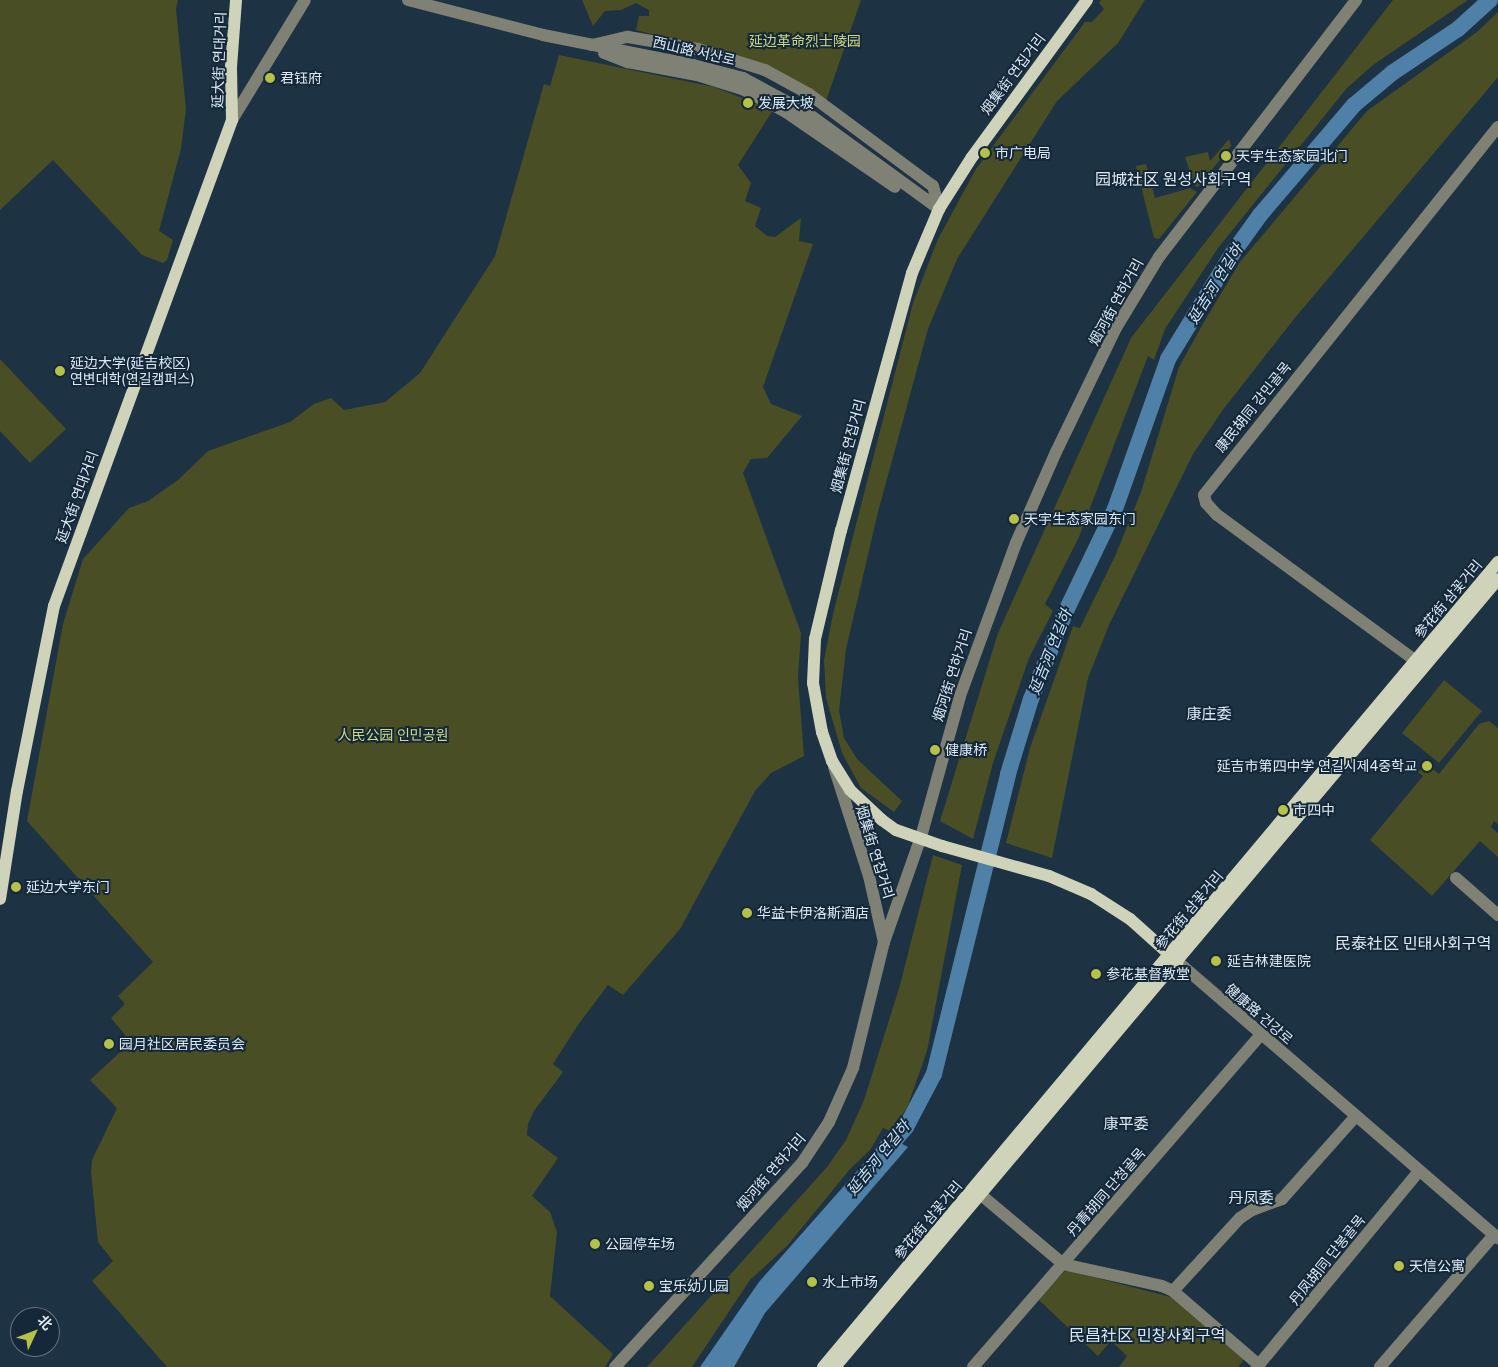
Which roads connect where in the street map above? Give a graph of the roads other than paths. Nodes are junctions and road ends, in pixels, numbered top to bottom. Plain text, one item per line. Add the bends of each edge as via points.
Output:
1 (236, 0) edge
2 (305, 0) edge
3 (408, 0) edge
4 (1087, 0) edge
5 (1356, 0) edge
6 (232, 120) junction
7 (1498, 127) edge
8 (939, 209) junction
9 (1498, 562) edge
10 (1498, 579) edge
11 (1416, 660) junction
12 (832, 761) junction
13 (921, 837) junction
14 (1456, 878) dead end
15 (0, 898) edge
16 (1498, 915) edge
17 (884, 942) junction
18 (1174, 959) junction
19 (1261, 1036) junction
20 (1356, 1116) junction
21 (1419, 1171) junction
22 (980, 1194) junction
23 (1496, 1236) edge
24 (1064, 1264) junction
25 (1173, 1291) junction
26 (1258, 1366) edge
27 (615, 1367) edge
28 (823, 1367) edge
29 (835, 1367) edge
30 (973, 1367) edge
31 (1380, 1367) edge

1 - 6 main road, 延大街 연대거리 via 230,67
2 - 6 street, 延大街 연대거리
3 - 8 street, 西山路 서산로 via 590,45 719,71 766,88 806,112
4 - 8 main road, 烟集街 연집거리 via 988,133
5 - 13 street, 烟河街 연하거리 via 1159,257 1116,328 1056,452 993,603 960,696
6 - 15 main road, 延大街 연대거리 via 54,606 17,791
7 - 11 street, 康民胡同 강민골목 via 1204,495 1206,503 1216,514
8 - 12 main road, 烟集街 연집거리 via 896,321 815,639 813,684 822,732
9 - 11 main road, 参花街 삼꽃거리
10 - 18 main road, 参花街 삼꽃거리
11 - 18 main road, 参花街 삼꽃거리
12 - 13 main road, 健康路 건강로 via 850,790 870,811 896,830
12 - 17 street, 烟集街 연집거리 via 871,883
13 - 17 street, 烟河街 연하거리
13 - 18 main road, 健康路 건강로 via 1048,876 1091,894 1120,911
14 - 16 street
17 - 27 street, 烟河街 연하거리 via 853,1068 818,1141 802,1163
18 - 19 street, 健康路 건강로
18 - 22 main road, 参花街 삼꽃거리
18 - 28 main road, 参花街 삼꽃거리
19 - 20 street, 健康路 건강로
19 - 24 street, 丹青胡同 단청골목
20 - 21 street, 健康路 건강로
20 - 25 street via 1282,1198 1240,1218
21 - 23 street, 健康路 건강로
21 - 26 street, 丹凤胡同 단봉골목
22 - 24 street
22 - 29 main road, 参花街 삼꽃거리
23 - 31 street
24 - 25 street
24 - 30 street, 丹青胡同 단청골목
25 - 26 street

